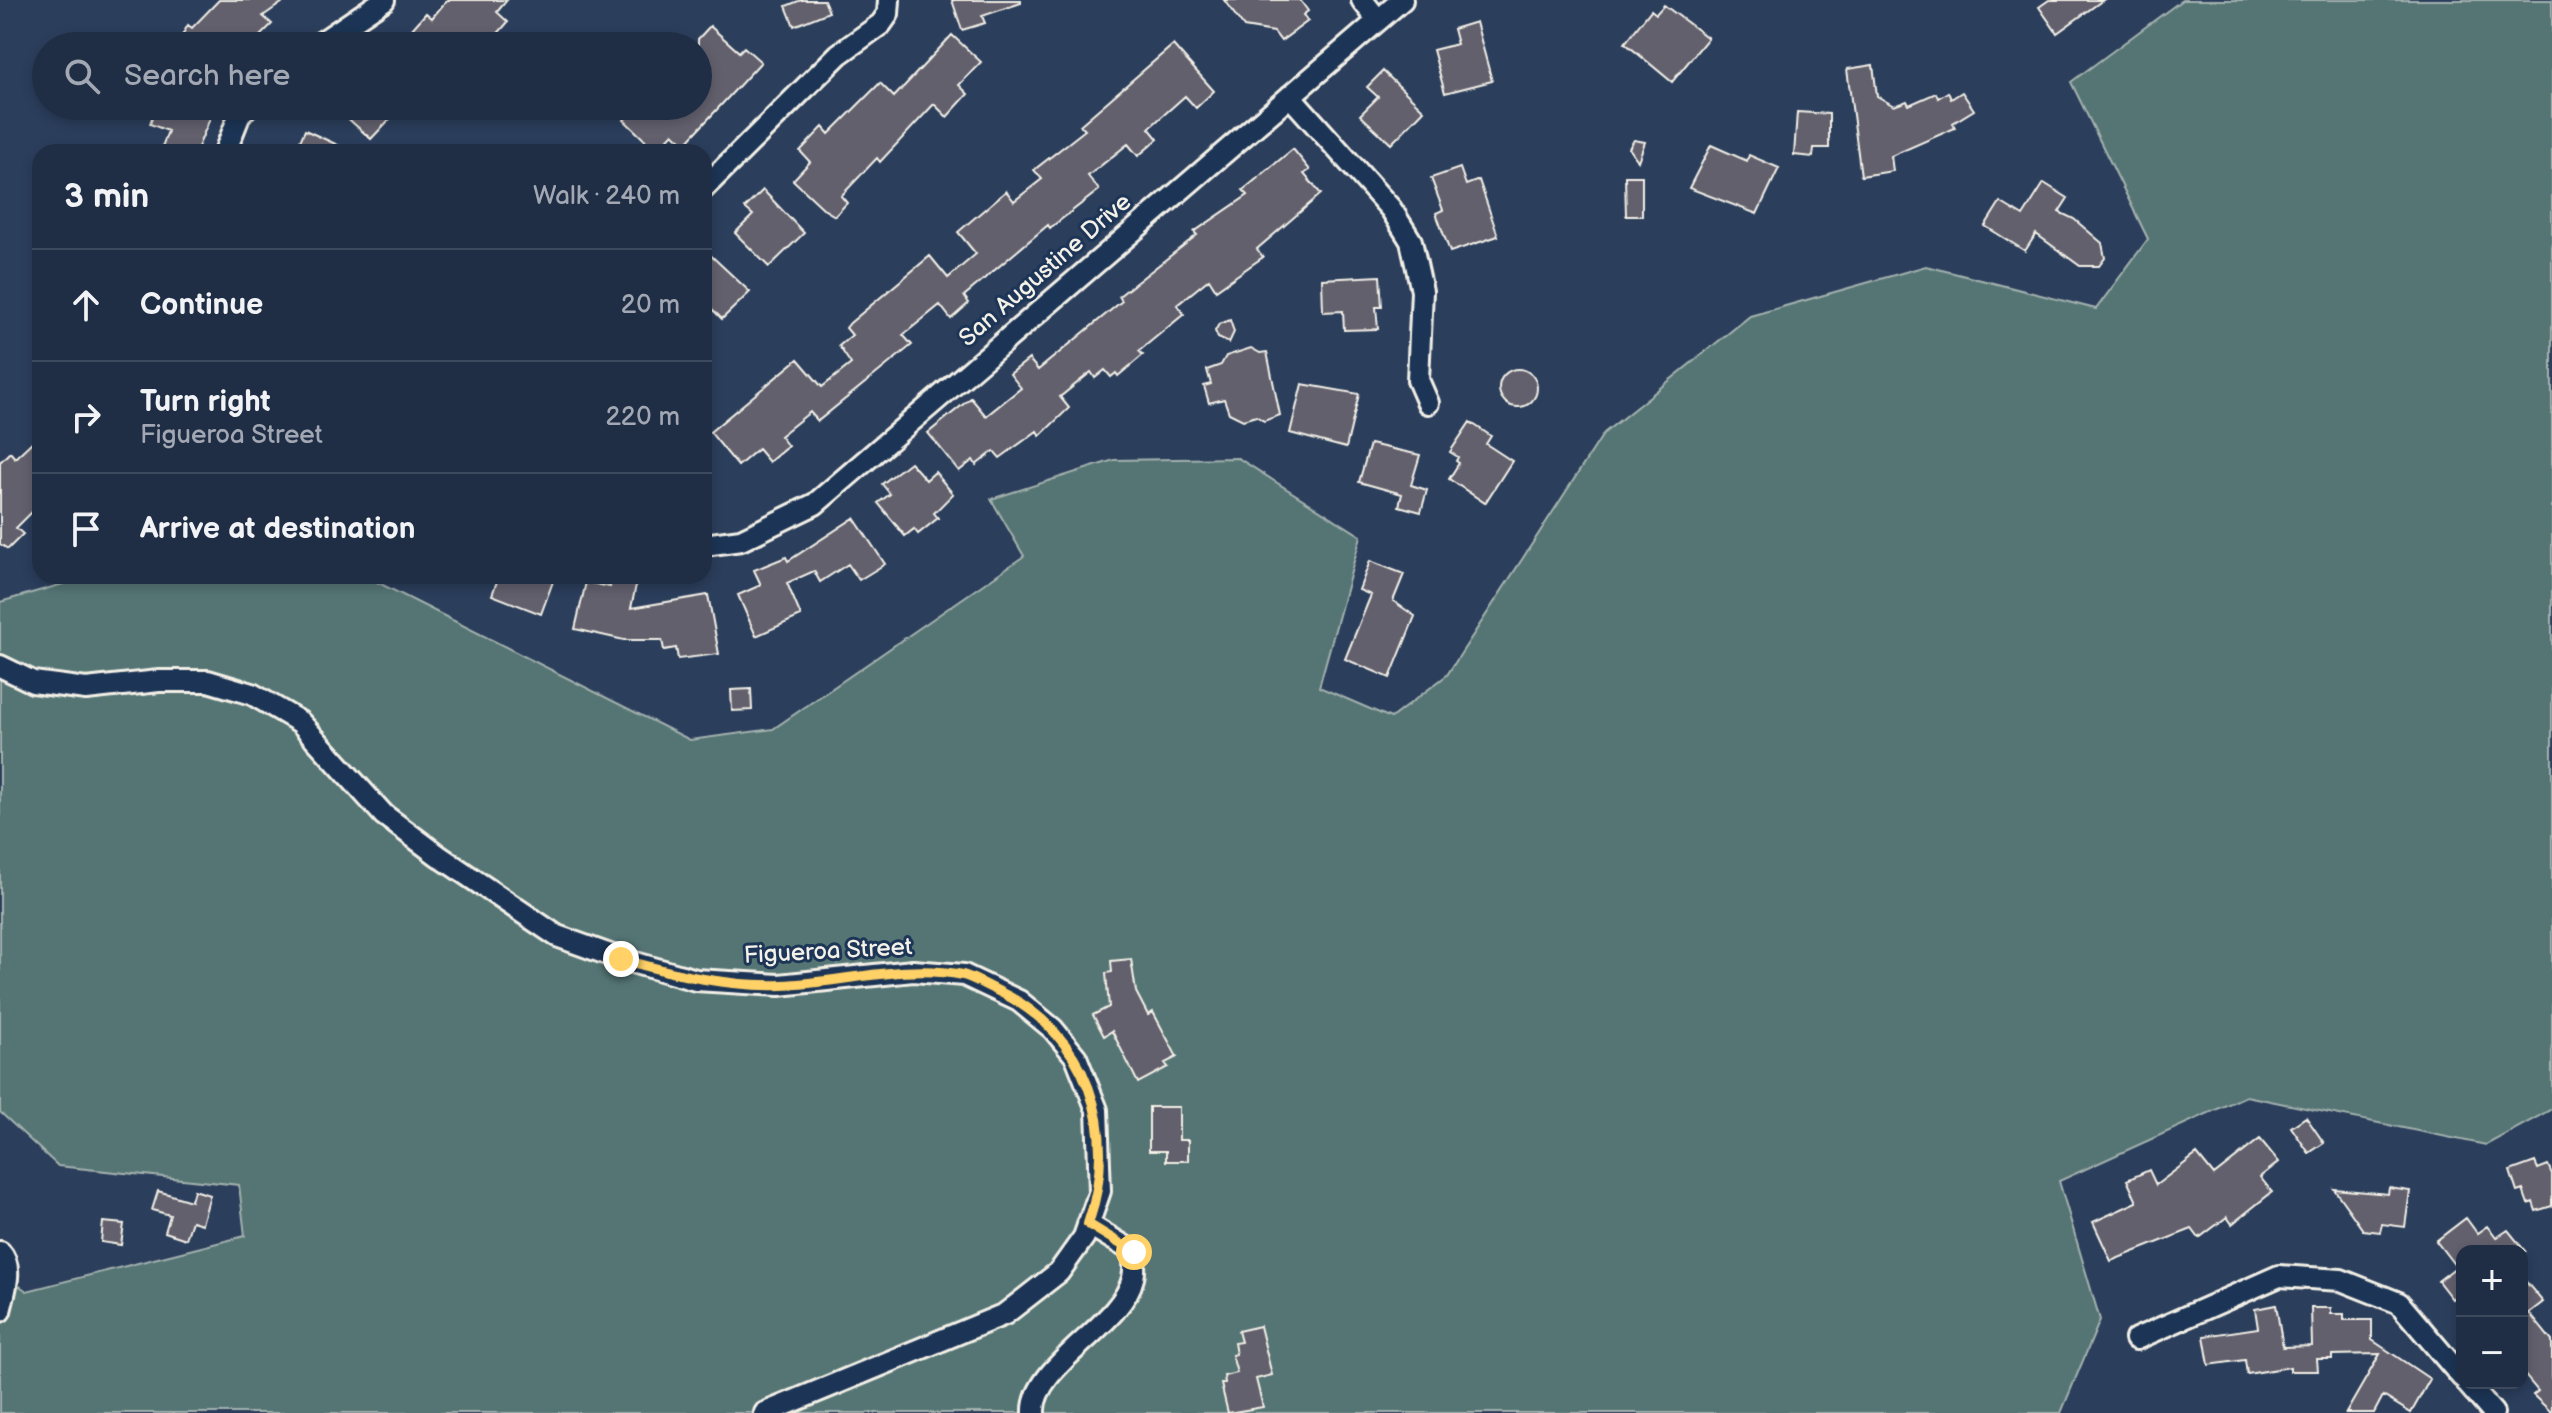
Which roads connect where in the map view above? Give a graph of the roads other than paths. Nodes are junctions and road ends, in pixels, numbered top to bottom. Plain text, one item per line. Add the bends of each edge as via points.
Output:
1 (384, 0) edge
2 (889, 0) edge
3 (1362, 0) edge
4 (1402, 0) edge
5 (1378, 20) junction
6 (337, 32) edge
7 (1290, 96) junction
8 (238, 120) edge
9 (228, 144) edge
10 (712, 180) edge
11 (1428, 403) dead end
12 (712, 544) edge
13 (0, 666) edge
14 (1088, 1224) junction
15 (0, 1252) edge
16 (0, 1311) edge
17 (2136, 1339) dead end
18 (2456, 1370) edge
19 (2472, 1389) edge
20 (765, 1413) edge
21 (1034, 1413) edge
22 (2493, 1413) edge

1 - 6 street
2 - 10 street via 881,24 839,54
3 - 5 street
4 - 5 street, San Augustine Drive
5 - 7 street, San Augustine Drive
7 - 11 street via 1391,209 1411,241 1422,291 1418,380
7 - 12 street, San Augustine Drive via 815,504 741,540
8 - 9 street
13 - 14 street, Figueroa Street via 33,682 86,689 208,681 252,694 300,722 384,815 439,856 557,936 621,959 696,980 779,985 913,971 964,975 1019,1001 1076,1057 1097,1110 1100,1191
14 - 20 street, Figueroa Street via 1059,1272 1005,1314
14 - 21 street via 1134,1252 1133,1280 1104,1323 1054,1372 1033,1401
15 - 16 street via 7,1276
17 - 18 street via 2279,1276 2341,1280 2399,1303
19 - 22 street

